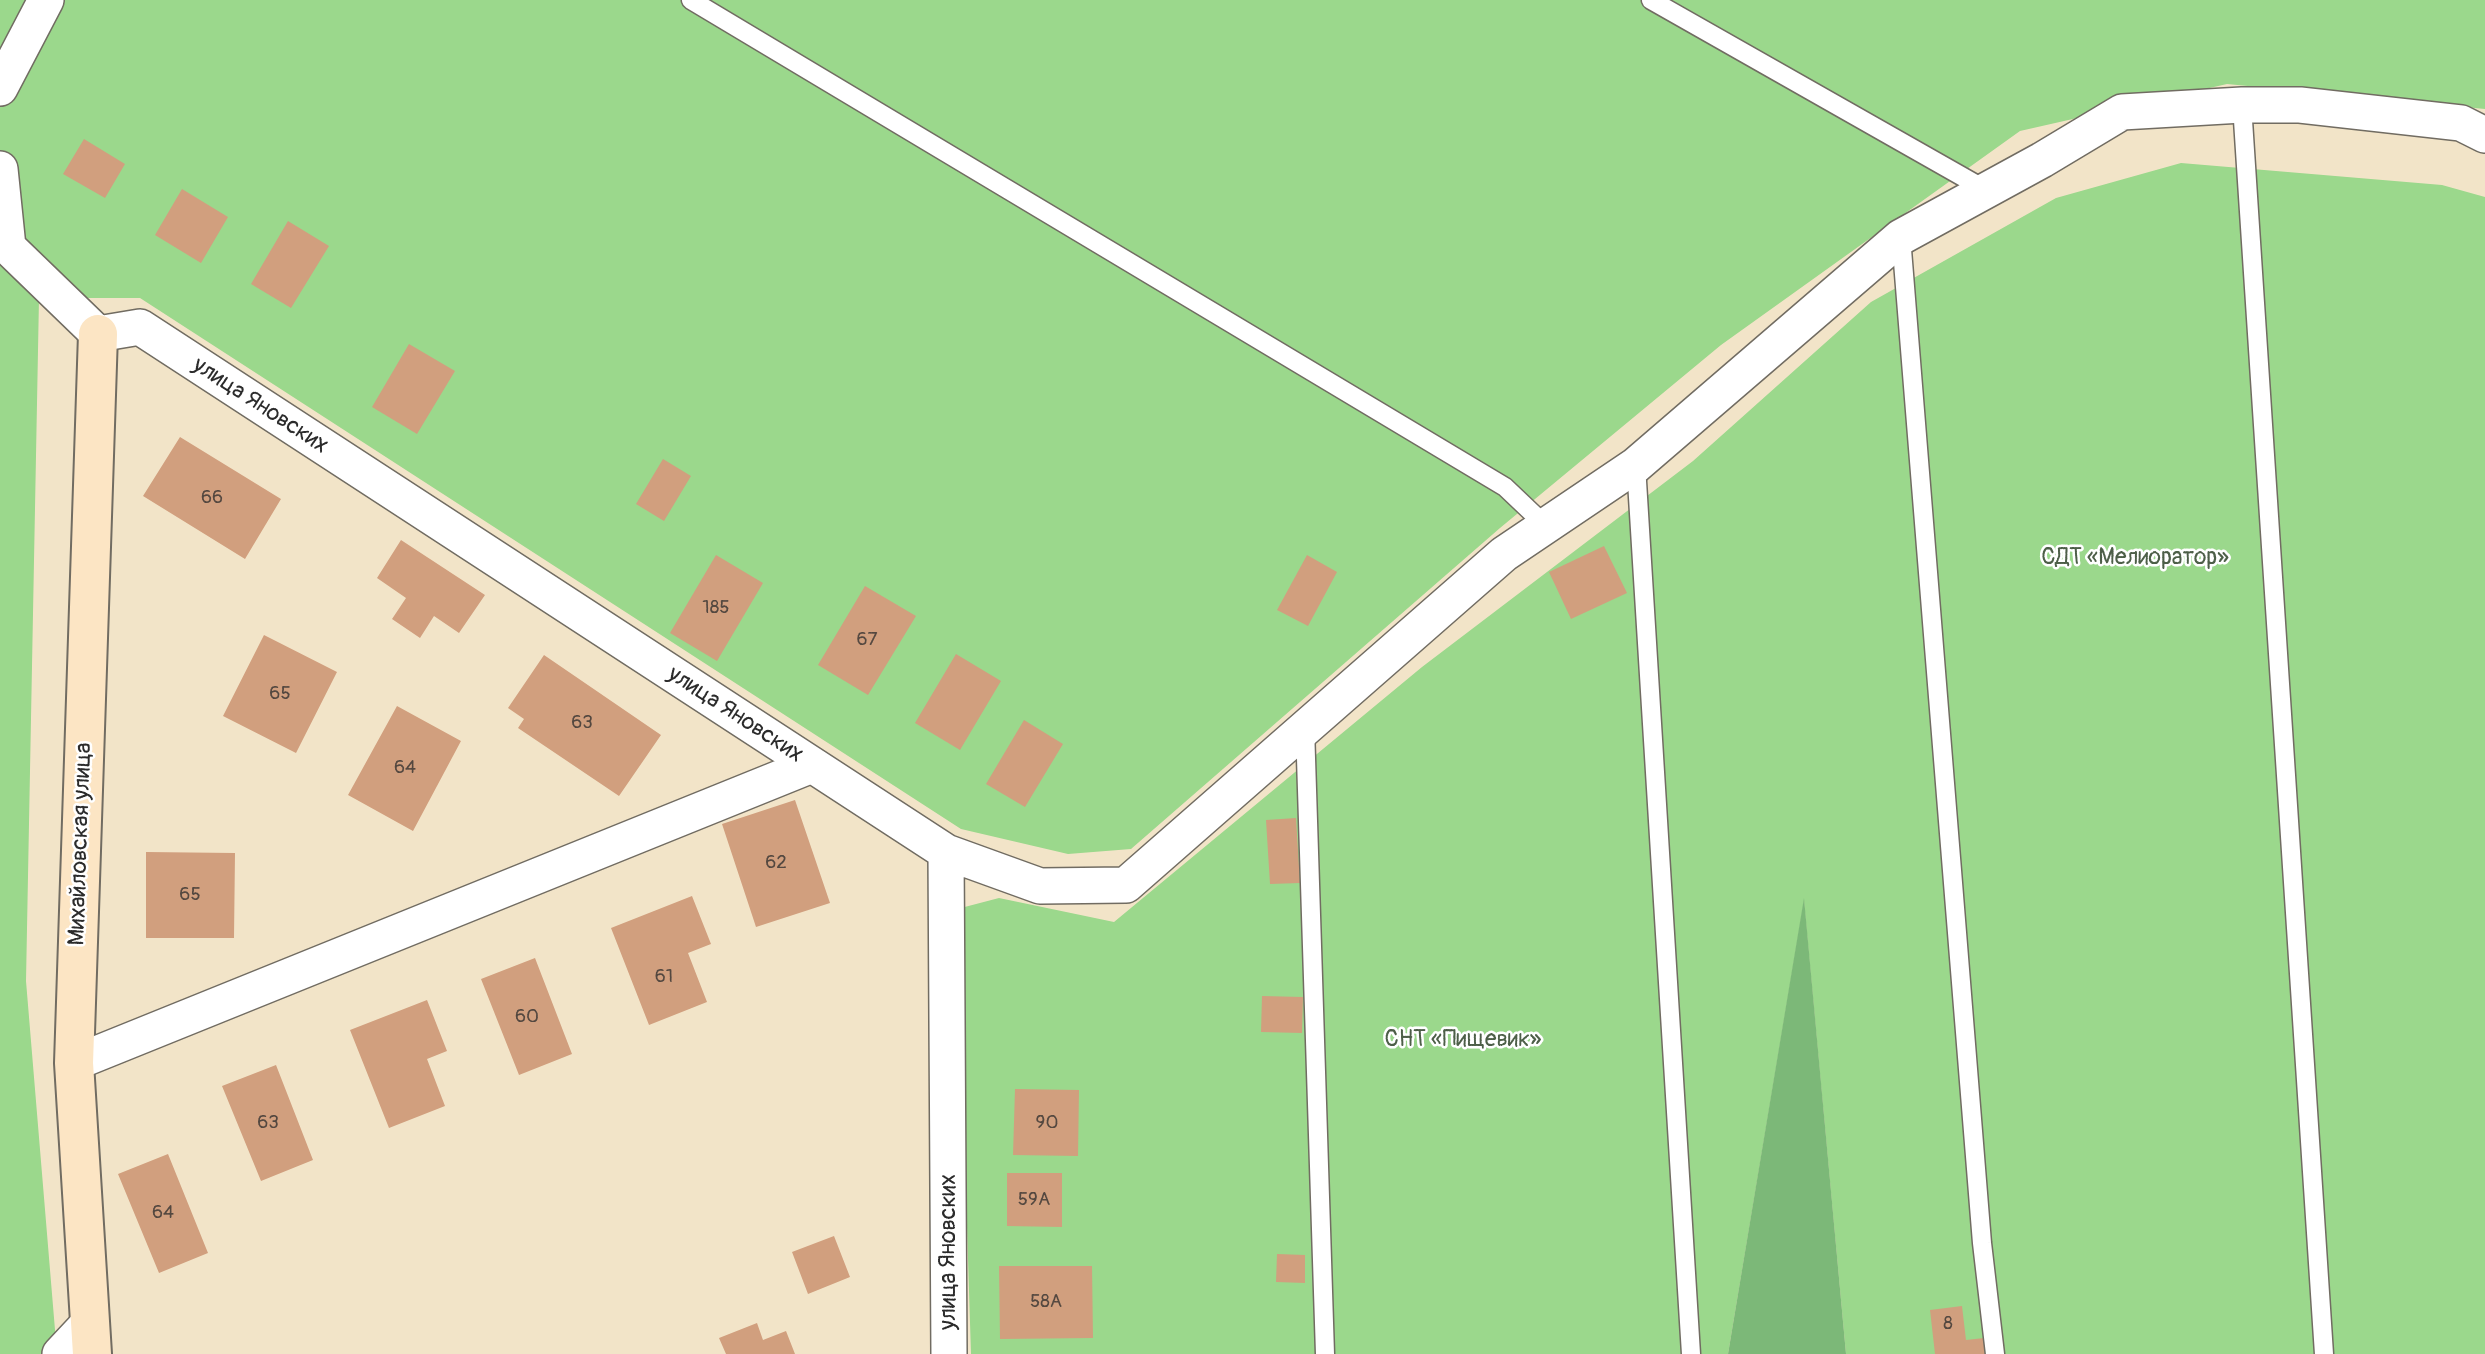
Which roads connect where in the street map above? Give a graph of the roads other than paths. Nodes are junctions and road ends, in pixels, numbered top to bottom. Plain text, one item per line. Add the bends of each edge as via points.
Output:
1 (46, 0) edge
2 (691, 0) edge
3 (1651, 0) edge
4 (0, 88) edge
5 (2242, 105) junction
6 (2485, 135) edge
7 (0, 170) edge
8 (1986, 190) junction
9 (1901, 237) junction
10 (4, 254) edge
11 (98, 334) junction
12 (1636, 465) junction
13 (1546, 526) junction
14 (1305, 727) junction
15 (812, 765) junction
16 (946, 852) junction
17 (74, 1063) junction
18 (91, 1338) edge
19 (60, 1354) edge
20 (950, 1354) edge
21 (1325, 1354) edge
22 (1691, 1354) edge
23 (1995, 1354) edge
24 (2324, 1354) edge

1 - 4 street
2 - 13 lane via 1505,487
3 - 8 lane
5 - 6 street via 2300,105 2462,123
5 - 8 street via 2122,112
5 - 24 lane
7 - 10 street
8 - 9 street
9 - 12 street
9 - 23 lane via 1982,1242
10 - 11 street
11 - 15 street, улица Яновских via 140,327
11 - 17 street, Михайловская улица
12 - 13 street
12 - 22 lane
13 - 14 street via 1504,554
14 - 16 street via 1126,885 1040,886
14 - 21 lane
15 - 16 street, улица Яновских
15 - 17 street
16 - 20 street, улица Яновских
17 - 18 street, Михайловская улица
18 - 19 street

